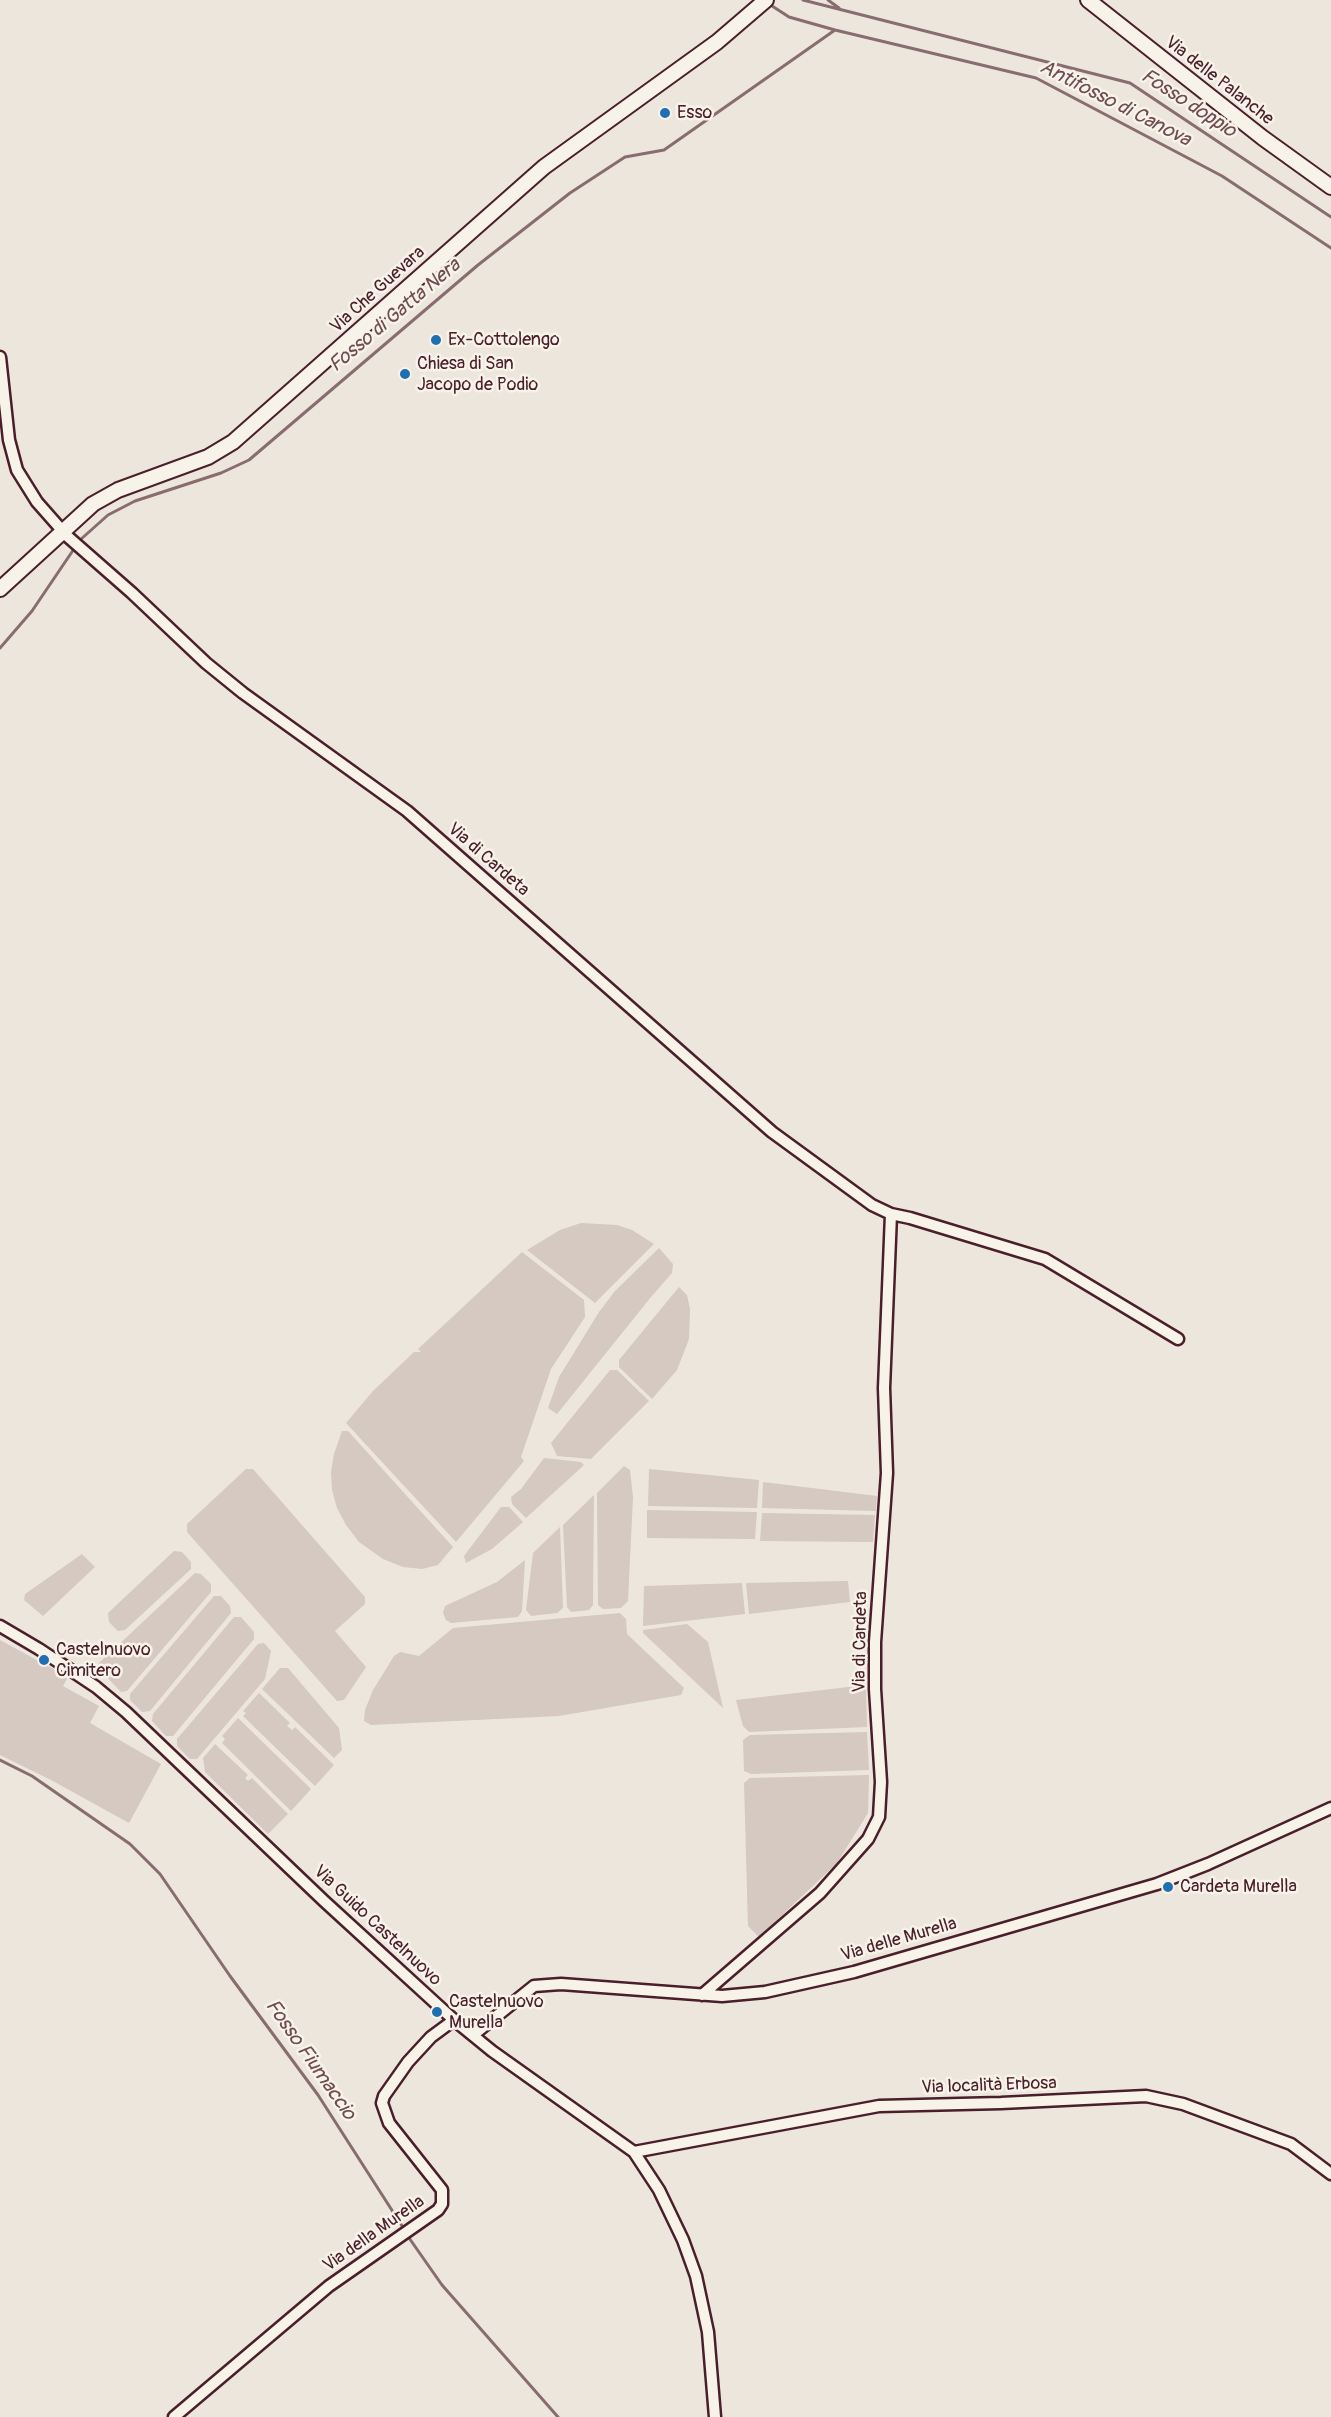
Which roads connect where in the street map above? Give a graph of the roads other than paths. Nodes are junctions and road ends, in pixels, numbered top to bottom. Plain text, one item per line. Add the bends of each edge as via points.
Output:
1 (766, 0) edge
2 (1088, 0) edge
3 (1331, 187) edge
4 (0, 357) edge
5 (72, 540) junction
6 (1, 589) edge
7 (891, 1214) junction
8 (1178, 1339) dead end
9 (0, 1626) edge
10 (1331, 1808) edge
11 (702, 1995) junction
12 (454, 2020) junction
13 (473, 2035) junction
14 (634, 2152) junction
15 (1331, 2174) edge
16 (174, 2417) edge
17 (715, 2417) edge

1 - 5 main road, Via Che Guevara via 689,63 544,167 233,442 198,461 105,496 85,510
2 - 3 main road, Via delle Palanche
4 - 5 street, Via di Cardeta via 9,440 17,470 30,492
5 - 6 main road, Via Che Guevara
5 - 7 street, Via di Cardeta via 243,693 408,811 772,1132 872,1205
7 - 8 street, Via di Cardeta via 1045,1259
7 - 11 street, Via di Cardeta via 884,1388 887,1473 875,1654 879,1816 868,1839 820,1893
9 - 12 street, Via Guido Castelnuovo via 96,1687 126,1712
10 - 11 street, Via delle Murella via 1208,1864 1129,1893 854,1972 765,1992
11 - 13 street, Via delle Murella via 561,1984 534,1986
12 - 13 street, Via Guido Castelnuovo
12 - 16 street, Via della Murella via 408,2062 382,2103 389,2123 442,2190 438,2210 329,2286
13 - 14 street, Via Guido Castelnuovo
14 - 15 street, Via località Erbosa via 879,2106 1146,2096 1183,2104 1291,2144
14 - 17 street, Via Guido Castelnuovo via 659,2190 696,2276 708,2332

